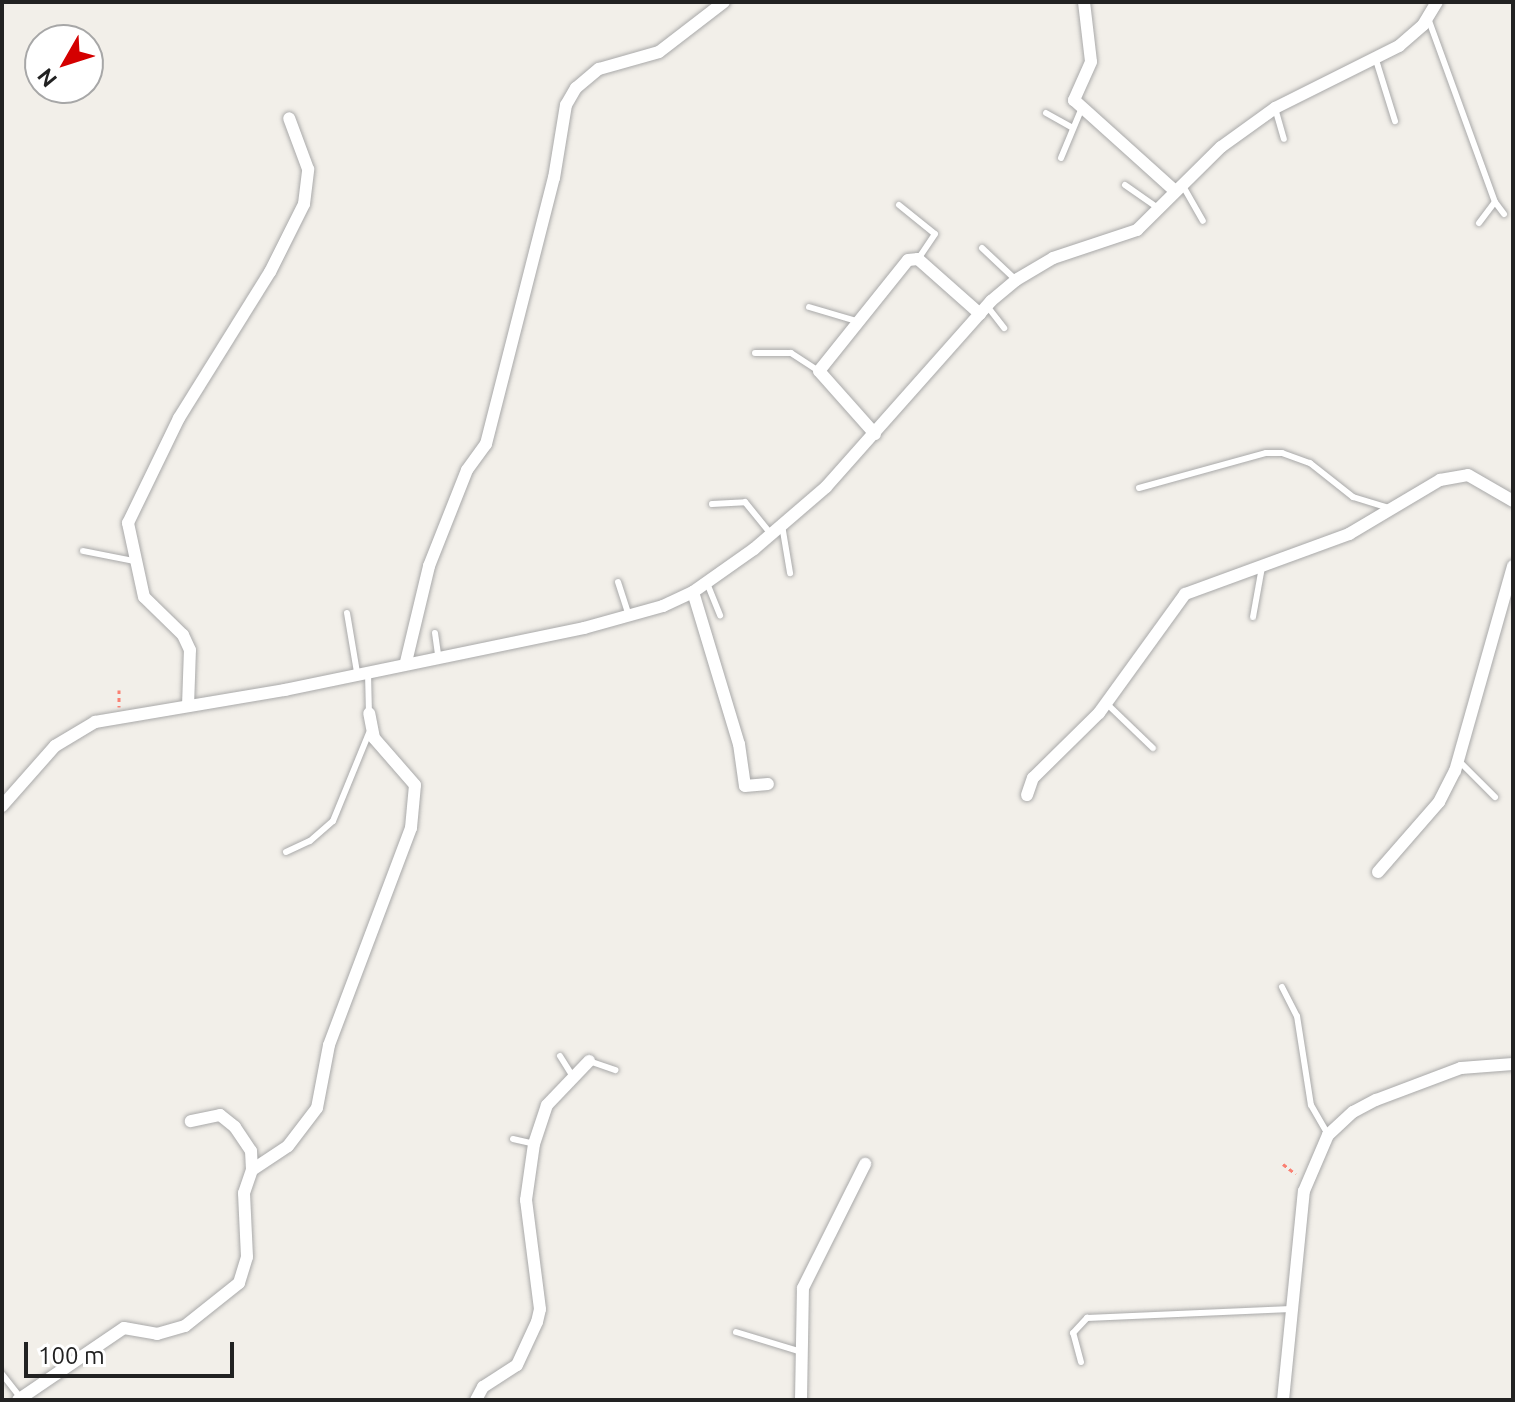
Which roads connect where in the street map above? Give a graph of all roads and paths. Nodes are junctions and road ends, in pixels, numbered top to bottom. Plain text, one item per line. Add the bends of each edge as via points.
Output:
1 (724, 2) edge
2 (1084, 2) edge
3 (1437, 2) edge
4 (1428, 18) junction
5 (1376, 60) junction
6 (1275, 108) junction
7 (1081, 110) junction
8 (1046, 113) dead end
9 (289, 118) dead end
10 (1395, 121) dead end
11 (1073, 128) junction
12 (1284, 139) dead end
13 (1061, 158) dead end
14 (1125, 185) dead end
15 (1178, 188) junction
16 (1495, 202) junction
17 (899, 205) dead end
18 (1158, 208) junction
19 (1504, 214) dead end
20 (1203, 221) dead end
21 (1479, 223) dead end
22 (982, 248) dead end
23 (918, 259) junction
24 (1016, 280) junction
25 (809, 307) dead end
26 (983, 310) junction
27 (856, 321) junction
28 (1004, 328) dead end
29 (755, 353) dead end
30 (819, 371) junction
31 (875, 434) junction
32 (1139, 488) dead end
33 (1513, 501) edge
34 (712, 504) dead end
35 (1392, 509) junction
36 (782, 525) junction
37 (771, 534) junction
38 (83, 551) dead end
39 (135, 561) junction
40 (1513, 566) edge
41 (1262, 567) junction
42 (790, 573) dead end
43 (618, 582) dead end
44 (707, 583) junction
45 (693, 592) junction
46 (347, 613) dead end
47 (629, 616) junction
48 (720, 616) dead end
49 (1253, 617) dead end
50 (435, 633) dead end
51 (438, 655) junction
52 (406, 662) junction
53 (363, 671) junction
54 (1106, 703) junction
55 (188, 706) junction
56 (369, 713) junction
57 (1153, 748) dead end
58 (1459, 761) junction
59 (768, 784) dead end
60 (1027, 795) dead end
61 (1495, 797) dead end
62 (2, 806) edge
63 (286, 852) dead end
64 (1378, 872) dead end
65 (1282, 987) dead end
66 (560, 1056) dead end
67 (589, 1061) joint
68 (1513, 1064) edge
69 (615, 1070) dead end
70 (573, 1078) junction
71 (191, 1121) dead end
72 (1328, 1135) junction
73 (513, 1139) dead end
74 (534, 1144) junction
75 (865, 1164) dead end
76 (1283, 1164) dead end
77 (252, 1170) junction
78 (1307, 1182) junction
79 (1295, 1309) junction
80 (736, 1332) dead end
81 (802, 1352) junction
82 (1081, 1362) dead end
83 (2, 1374) edge
84 (20, 1399) edge
85 (476, 1400) edge
86 (801, 1400) edge
87 (1283, 1400) edge

1 - 52 street via 659,52 599,69 576,88 566,105 554,178 486,444 467,470 429,566
2 - 7 street via 1091,62 1074,93
3 - 4 street
4 - 5 street
4 - 16 lane
5 - 6 street
5 - 10 lane
6 - 12 lane
6 - 15 street via 1221,147
7 - 11 lane
7 - 15 street
8 - 11 lane
9 - 39 street via 308,169 304,204 131,511
11 - 13 lane
14 - 18 lane
15 - 18 street
15 - 20 lane
16 - 19 lane
16 - 21 lane
17 - 23 lane via 935,234
18 - 24 street via 1137,230 1053,258
22 - 24 lane
23 - 26 street
23 - 27 street via 908,260
24 - 26 street
25 - 27 lane
26 - 28 lane
26 - 31 street
27 - 30 street
29 - 30 lane via 791,353
30 - 31 street
31 - 36 street
32 - 35 lane via 1282,453 1310,463 1353,497
33 - 35 street via 1478,479 1457,476 1440,480
34 - 37 lane via 745,502
35 - 41 street via 1349,534
36 - 37 street
36 - 42 lane
37 - 44 street
38 - 39 lane
39 - 55 street via 144,597 183,635 190,650
40 - 58 street
41 - 49 lane
41 - 54 street via 1185,594
43 - 47 lane
44 - 45 street
44 - 48 lane
45 - 47 street
45 - 59 street via 739,744 745,786
46 - 53 lane
47 - 51 street
50 - 51 lane
51 - 52 street
52 - 53 street
53 - 55 street
53 - 56 lane
54 - 57 lane
54 - 60 street via 1033,778
55 - 62 street via 82,727 49,752
56 - 63 lane via 369,735 333,821 310,841
56 - 77 street via 374,738 415,785 411,828 329,1045 317,1108 288,1146
58 - 61 lane
58 - 64 street via 1439,802
65 - 72 lane via 1297,1016 1311,1105
66 - 70 lane
67 - 69 lane
67 - 70 street
68 - 72 street via 1461,1068 1376,1100
70 - 74 street via 547,1105
71 - 77 street via 212,1115 228,1119 251,1151
72 - 78 street
73 - 74 lane
74 - 85 street via 526,1200 540,1309 517,1365 483,1387
75 - 81 street via 807,1274 800,1299
76 - 78 path
77 - 84 street via 244,1193 247,1257 233,1292 170,1331 124,1328
78 - 79 street
79 - 82 lane via 1087,1318 1073,1333
79 - 87 street
80 - 81 lane
81 - 86 street
83 - 84 lane

